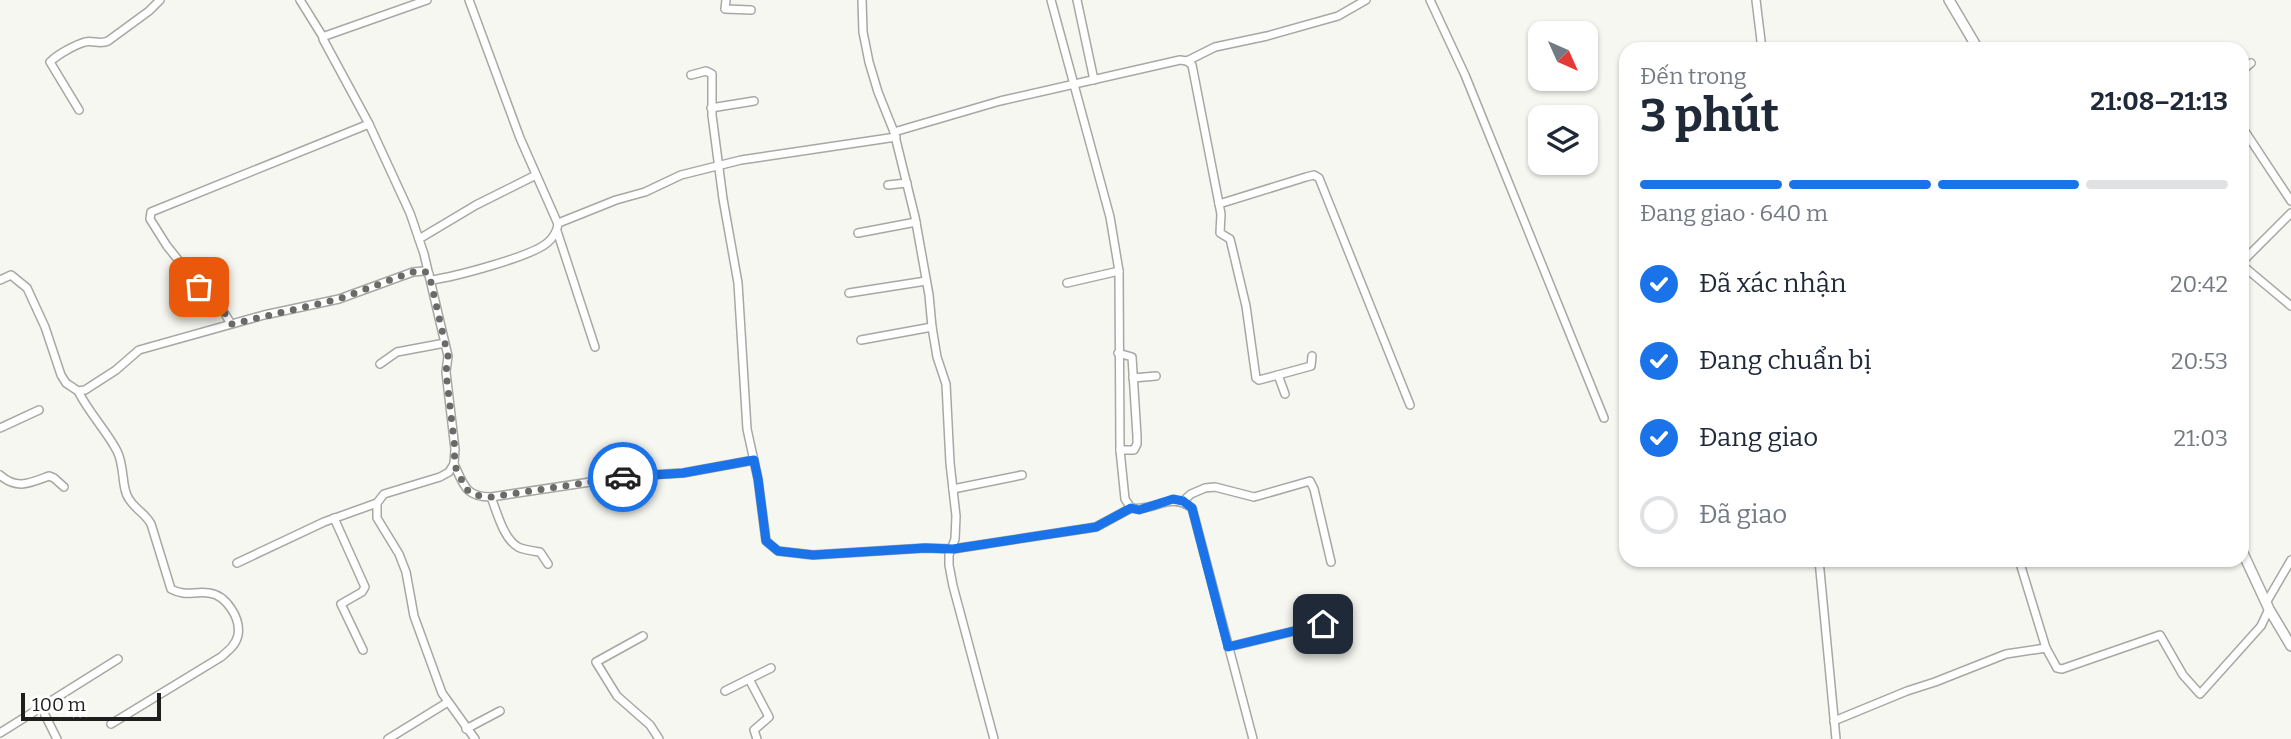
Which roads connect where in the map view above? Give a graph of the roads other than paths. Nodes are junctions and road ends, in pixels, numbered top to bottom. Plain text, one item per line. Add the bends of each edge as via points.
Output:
1 (160, 0) edge
2 (300, 0) edge
3 (427, 0) edge
4 (469, 0) edge
5 (726, 0) edge
6 (862, 0) edge
7 (1051, 0) edge
8 (1077, 0) edge
9 (1366, 0) edge
10 (1430, 0) edge
11 (1756, 0) edge
12 (1949, 0) edge
13 (751, 10) dead end
14 (323, 37) junction
15 (1761, 42) edge
16 (1974, 42) edge
17 (1186, 61) junction
18 (691, 75) dead end
19 (1094, 80) junction
20 (1075, 85) junction
21 (754, 101) dead end
22 (711, 108) junction
23 (79, 110) dead end
24 (369, 124) junction
25 (895, 135) junction
26 (2249, 138) edge
27 (718, 166) junction
28 (536, 175) junction
29 (907, 183) junction
30 (888, 185) dead end
31 (2291, 201) edge
32 (1219, 204) junction
33 (2291, 213) edge
34 (916, 222) junction
35 (557, 228) junction
36 (858, 233) dead end
37 (419, 239) junction
38 (2249, 256) edge
39 (2249, 269) edge
40 (1119, 271) junction
41 (430, 277) junction
42 (0, 280) edge
43 (926, 281) junction
44 (1067, 283) dead end
45 (849, 293) dead end
46 (2291, 306) edge
47 (232, 324) junction
48 (932, 327) junction
49 (861, 340) dead end
50 (446, 343) junction
51 (595, 347) dead end
52 (1118, 353) junction
53 (1312, 356) dead end
54 (380, 364) dead end
55 (1278, 375) junction
56 (1156, 376) dead end
57 (1133, 378) junction
58 (78, 391) junction
59 (1285, 394) dead end
60 (1410, 405) dead end
61 (38, 410) dead end
62 (1604, 418) dead end
63 (0, 428) edge
64 (1120, 450) junction
65 (754, 460) junction
66 (454, 464) junction
67 (0, 475) edge
68 (1022, 475) dead end
69 (64, 487) dead end
70 (953, 489) junction
71 (491, 497) junction
72 (1183, 501) junction
73 (377, 503) junction
74 (1131, 508) junction
75 (334, 518) junction
76 (953, 549) junction
77 (2291, 560) edge
78 (1331, 562) dead end
79 (237, 563) dead end
80 (548, 564) dead end
81 (2249, 566) edge
82 (1820, 567) edge
83 (2021, 567) edge
84 (2268, 606) junction
85 (1323, 624) dead end
86 (643, 636) dead end
87 (2291, 646) edge
88 (1228, 647) junction
89 (2046, 648) junction
90 (363, 650) dead end
91 (118, 659) dead end
92 (771, 668) dead end
93 (749, 679) junction
94 (725, 691) dead end
95 (448, 702) junction
96 (41, 708) junction
97 (500, 712) dead end
98 (1834, 721) junction
99 (111, 724) dead end
100 (466, 729) junction
101 (0, 733) edge
102 (57, 739) edge
103 (388, 739) edge
104 (475, 739) edge
105 (659, 739) edge
106 (757, 739) edge
107 (994, 739) edge
108 (1253, 739) edge
109 (1836, 739) edge

1 - 23 street via 108,41 87,41 50,62
2 - 14 street
3 - 14 street
4 - 28 street
5 - 13 street via 726,9
6 - 25 street via 869,62
7 - 20 street
8 - 19 street
9 - 17 street via 1338,16 1215,47
10 - 62 street
11 - 15 street
12 - 16 street
14 - 24 street
17 - 19 street
17 - 32 street via 1192,65
18 - 22 street via 712,74
19 - 20 street
20 - 25 street via 1000,101
20 - 40 street via 1110,217
21 - 22 street
22 - 27 street
24 - 37 street
24 - 47 street via 151,212 150,219 167,246 204,296 222,309
25 - 27 street
25 - 29 street
26 - 31 street
27 - 35 street via 616,200
27 - 65 street via 738,283 747,429
28 - 35 street
28 - 37 street
29 - 30 street
29 - 34 street
32 - 55 street via 1220,233 1230,239 1246,306 1256,378
32 - 60 street via 1306,177 1319,178
33 - 38 street
34 - 36 street
34 - 43 street
35 - 41 street via 546,244 535,250 467,273
35 - 51 street
37 - 41 street
39 - 46 street
40 - 44 street
40 - 52 street
41 - 47 street via 424,271 412,272 339,299
41 - 50 street
42 - 58 street via 11,275 27,288 61,375
43 - 45 street
43 - 48 street
47 - 58 street via 139,350 116,370
48 - 49 street
48 - 70 street via 946,384
50 - 54 street via 397,352
50 - 66 street
52 - 57 street via 1132,356
52 - 64 street
53 - 55 street via 1311,366
55 - 59 street
56 - 57 street
57 - 64 street via 1137,444 1132,450
58 - 99 street via 118,452 128,499 151,524 171,589 184,595 220,597 238,628 233,647 221,657
61 - 63 street
64 - 74 street via 1125,499
65 - 71 street
65 - 76 street via 766,541 778,551 813,555
66 - 71 street via 466,489
66 - 73 street via 440,477 384,494
67 - 69 street via 16,485 49,476
68 - 70 street
70 - 76 street
71 - 80 street via 512,542 540,552
72 - 74 street
72 - 78 street via 1205,488 1254,497 1310,481
72 - 88 street via 1192,508
73 - 75 street
73 - 95 street via 377,518 403,563 414,616
74 - 76 street via 1096,527
75 - 79 street
75 - 90 street via 365,587 341,604
76 - 107 street via 949,565 953,586
77 - 84 street
81 - 84 street
82 - 98 street
83 - 89 street
84 - 87 street
84 - 89 street via 2261,626 2200,694 2160,635 2062,669
85 - 88 street
86 - 105 street via 596,662 617,696
88 - 108 street
89 - 98 street via 2006,654
91 - 96 street
92 - 93 street
93 - 94 street
93 - 106 street via 769,718 754,730
95 - 100 street
95 - 103 street
96 - 101 street
96 - 102 street
97 - 100 street
98 - 109 street
100 - 104 street

